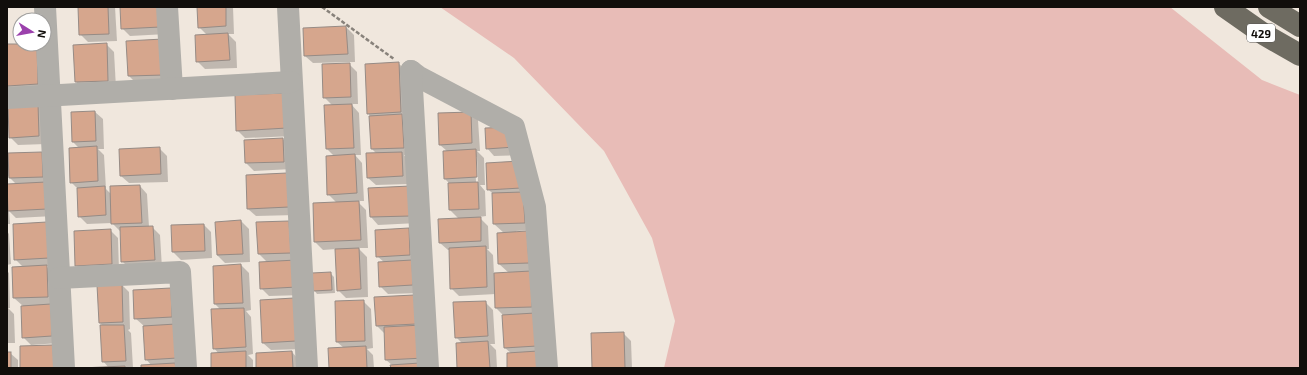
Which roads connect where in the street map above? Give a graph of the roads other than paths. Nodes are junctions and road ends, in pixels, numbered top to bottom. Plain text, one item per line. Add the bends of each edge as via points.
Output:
1 (45, 7) edge
2 (168, 7) edge
3 (288, 7) edge
4 (1224, 7) edge
5 (1269, 7) edge
6 (1300, 26) edge
7 (1300, 55) edge
8 (291, 82) junction
9 (172, 89) junction
10 (50, 96) junction
11 (7, 98) edge
12 (58, 278) junction
13 (64, 368) edge
14 (186, 368) edge
15 (307, 368) edge
16 (428, 368) edge
17 (548, 368) edge

1 - 10 street
2 - 9 street
3 - 8 street
4 - 7 highway, 429
5 - 6 highway, 429
8 - 9 street
8 - 15 street
9 - 10 street
10 - 11 street
10 - 12 street
12 - 13 street
12 - 14 street via 180,272
16 - 17 street via 411,71 514,127 535,207

